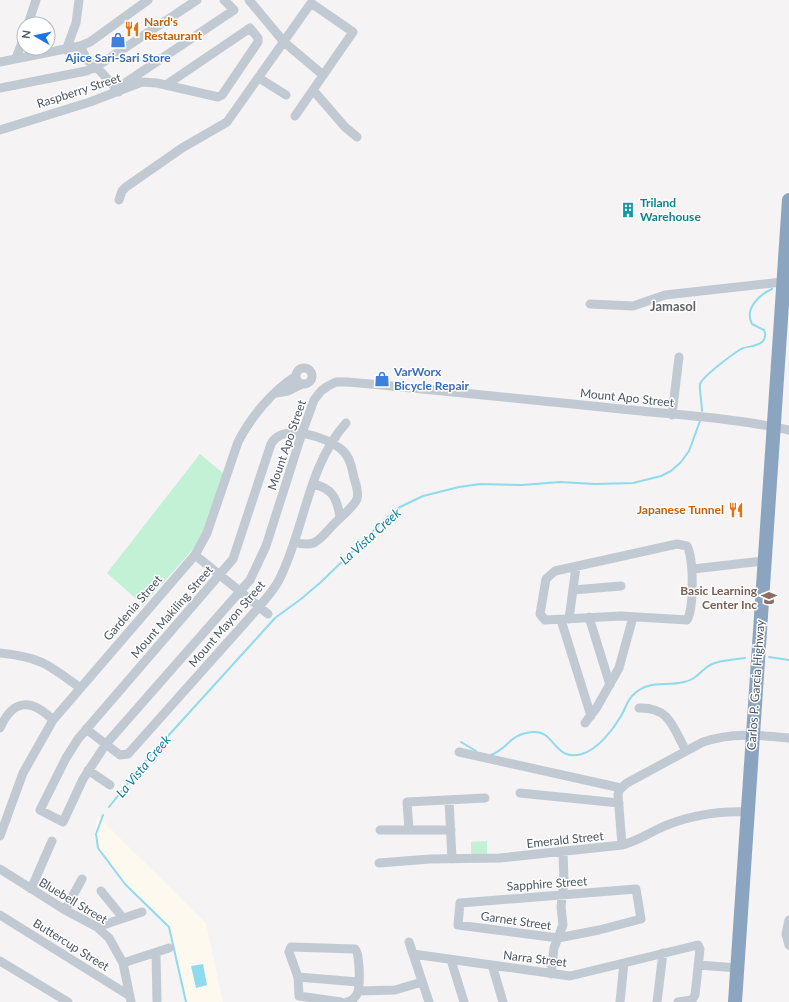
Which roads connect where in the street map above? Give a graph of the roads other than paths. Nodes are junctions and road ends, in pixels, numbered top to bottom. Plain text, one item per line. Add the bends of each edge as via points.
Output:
1 (36, 0) edge
2 (79, 0) edge
3 (148, 0) edge
4 (197, 0) edge
5 (224, 0) edge
6 (249, 0) edge
7 (31, 16) edge
8 (284, 42) junction
9 (82, 45) junction
10 (66, 50) junction
11 (16, 58) joint
12 (0, 62) edge
13 (95, 65) junction
14 (323, 75) junction
15 (140, 78) junction
16 (259, 78) junction
17 (166, 85) junction
18 (0, 88) edge
19 (118, 90) junction
20 (313, 90) junction
21 (286, 95) dead end
22 (295, 116) dead end
23 (0, 130) edge
24 (357, 137) dead end
25 (119, 200) dead end
26 (789, 200) edge
27 (782, 282) junction
28 (590, 304) dead end
29 (679, 357) dead end
30 (296, 376) junction
31 (306, 382) junction
32 (321, 391) junction
33 (276, 393) junction
34 (672, 414) junction
35 (346, 423) dead end
36 (772, 426) junction
37 (789, 430) edge
38 (302, 433) junction
39 (331, 443) junction
40 (313, 484) junction
41 (340, 517) junction
42 (294, 542) junction
43 (195, 555) junction
44 (764, 561) junction
45 (576, 567) junction
46 (692, 569) junction
47 (220, 575) junction
48 (621, 586) dead end
49 (573, 590) junction
50 (240, 591) junction
51 (259, 607) junction
52 (268, 614) dead end
53 (589, 617) junction
54 (633, 617) junction
55 (565, 620) junction
56 (0, 653) edge
57 (610, 685) junction
58 (79, 687) junction
59 (639, 708) dead end
60 (52, 720) junction
61 (0, 728) edge
62 (86, 729) junction
63 (752, 734) junction
64 (789, 738) edge
65 (106, 744) junction
66 (686, 751) junction
67 (459, 752) dead end
68 (88, 770) junction
69 (110, 785) dead end
70 (621, 788) junction
71 (520, 793) dead end
72 (485, 798) dead end
73 (450, 800) junction
74 (619, 803) junction
75 (748, 812) junction
76 (63, 822) joint
77 (380, 830) dead end
78 (409, 830) junction
79 (451, 830) junction
80 (0, 836) edge
81 (52, 842) dead end
82 (622, 846) junction
83 (563, 852) junction
84 (452, 859) junction
85 (379, 863) dead end
86 (0, 869) edge
87 (82, 879) dead end
88 (31, 890) junction
89 (101, 892) dead end
90 (562, 894) junction
91 (65, 910) junction
92 (142, 912) dead end
93 (0, 915) edge
94 (123, 918) junction
95 (641, 919) joint
96 (789, 920) edge
97 (458, 924) joint
98 (97, 927) junction
99 (558, 938) junction
100 (409, 942) dead end
101 (789, 945) edge
102 (169, 948) dead end
103 (156, 953) junction
104 (663, 953) junction
105 (413, 954) junction
106 (452, 960) junction
107 (0, 961) edge
108 (123, 963) junction
109 (624, 963) junction
110 (492, 965) junction
111 (698, 965) junction
112 (738, 968) junction
113 (551, 974) junction
114 (298, 977) junction
115 (422, 982) junction
116 (358, 987) junction
117 (131, 999) edge
118 (68, 1002) edge
119 (157, 1002) edge
120 (341, 1002) edge
121 (347, 1002) edge
122 (429, 1002) edge
123 (464, 1002) edge
124 (503, 1002) edge
125 (620, 1002) edge
126 (657, 1002) edge
127 (678, 1002) edge
128 (735, 1002) edge

1 - 7 street
2 - 10 street via 76,23
3 - 9 street
4 - 13 street
5 - 15 street, Raspberry Street via 234,10
6 - 8 street
8 - 14 street
8 - 14 street via 311,3 353,32
8 - 16 street
9 - 10 street
9 - 13 street via 93,58
10 - 11 street
11 - 12 street
13 - 18 street via 86,71
13 - 19 street
14 - 20 street
15 - 17 street
15 - 19 street, Raspberry Street
16 - 21 street
16 - 25 street via 227,122 182,148 126,188
17 - 17 street via 250,28 259,40 222,95 218,97
19 - 23 street, Raspberry Street
20 - 22 street
20 - 24 street
26 - 27 highway, Carlos P. Garcia Highway
27 - 28 street via 665,295 633,306
27 - 36 highway, Carlos P. Garcia Highway
29 - 34 street
30 - 31 street via 298,382
30 - 31 street via 299,369 306,368 312,374
30 - 33 street, Gardenia Street
31 - 32 street
31 - 33 street via 288,391
32 - 34 street, Mount Apo Street via 332,384 347,382
32 - 38 street, Mount Apo Street via 312,405
33 - 43 street, Gardenia Street via 253,418 238,442 207,533
34 - 36 street, Mount Apo Street
35 - 39 street, Mount Mayon Street
36 - 37 street, Mount Apo Street
36 - 44 highway, Carlos P. Garcia Highway
38 - 39 street
38 - 47 street, Mount Makiling Street via 283,434 272,441 237,551
38 - 50 street, Mount Apo Street via 260,562
39 - 40 street, Mount Mayon Street
39 - 41 street via 346,454 357,488 356,501
40 - 41 street via 332,492
40 - 42 street, Mount Mayon Street
41 - 42 street via 314,544
42 - 51 street, Mount Mayon Street via 279,581
43 - 47 street
43 - 58 street, Gardenia Street
44 - 46 street
44 - 63 highway, Carlos P. Garcia Highway
45 - 46 street via 677,544 687,546
45 - 49 street
45 - 55 street via 555,570 546,579 540,614 545,620
46 - 54 street via 687,620
47 - 50 street
47 - 62 street, Mount Makiling Street
48 - 49 street
49 - 55 street
50 - 51 street
50 - 65 street, Mount Apo Street
51 - 52 street
51 - 65 street, Mount Mayon Street via 130,753 124,756
53 - 54 street
53 - 55 street
53 - 57 street
54 - 57 street via 623,659
55 - 57 street via 588,720
56 - 58 street via 36,658
58 - 60 street, Gardenia Street
59 - 66 street via 655,709 665,715
60 - 61 street via 44,711 24,704 10,711
60 - 80 street, Gardenia Street via 23,774
62 - 65 street
62 - 76 street, Mount Makiling Street via 66,758 40,810
63 - 64 street
63 - 66 street via 714,738
63 - 75 highway, Carlos P. Garcia Highway
65 - 68 street, Mount Apo Street
66 - 70 street
67 - 70 street
68 - 69 street
68 - 76 street, Mount Apo Street
70 - 74 street via 618,795
71 - 74 street
72 - 73 street
73 - 78 street via 407,802
73 - 79 street
74 - 82 street
75 - 82 street, Emerald Street via 725,812 694,817
75 - 112 highway, Carlos P. Garcia Highway
77 - 78 street
78 - 79 street
79 - 84 street
81 - 88 street
82 - 83 street, Emerald Street
83 - 84 street, Emerald Street via 500,858
83 - 90 street
84 - 85 street, Emerald Street
86 - 88 street, Bluebell Street
87 - 91 street
88 - 91 street, Bluebell Street
89 - 94 street
90 - 95 street, Sapphire Street via 636,889
90 - 97 street, Sapphire Street via 460,903
90 - 99 street via 563,925
91 - 98 street, Bluebell Street
92 - 94 street
93 - 117 street, Buttercup Street
94 - 98 street
95 - 99 street, Garnet Street
96 - 101 street via 786,934
97 - 99 street, Garnet Street
98 - 108 street, Bluebell Street via 109,938
99 - 113 street via 554,948
100 - 105 street
102 - 103 street
103 - 108 street
103 - 119 street
104 - 109 street, Narra Street
104 - 111 street, Narra Street via 699,946
104 - 126 street
105 - 106 street, Narra Street
105 - 115 street
106 - 110 street, Narra Street
106 - 123 street
107 - 118 street
108 - 117 street, Bluebell Street
109 - 113 street, Narra Street via 576,975
109 - 125 street
110 - 113 street, Narra Street
110 - 124 street
111 - 112 street
111 - 127 street via 693,999
112 - 128 highway, Carlos P. Garcia Highway
114 - 116 street
114 - 116 street via 289,955 291,947 352,948 358,954
114 - 120 street via 298,994 301,997
115 - 116 street via 395,990
115 - 122 street
116 - 121 street via 354,998

